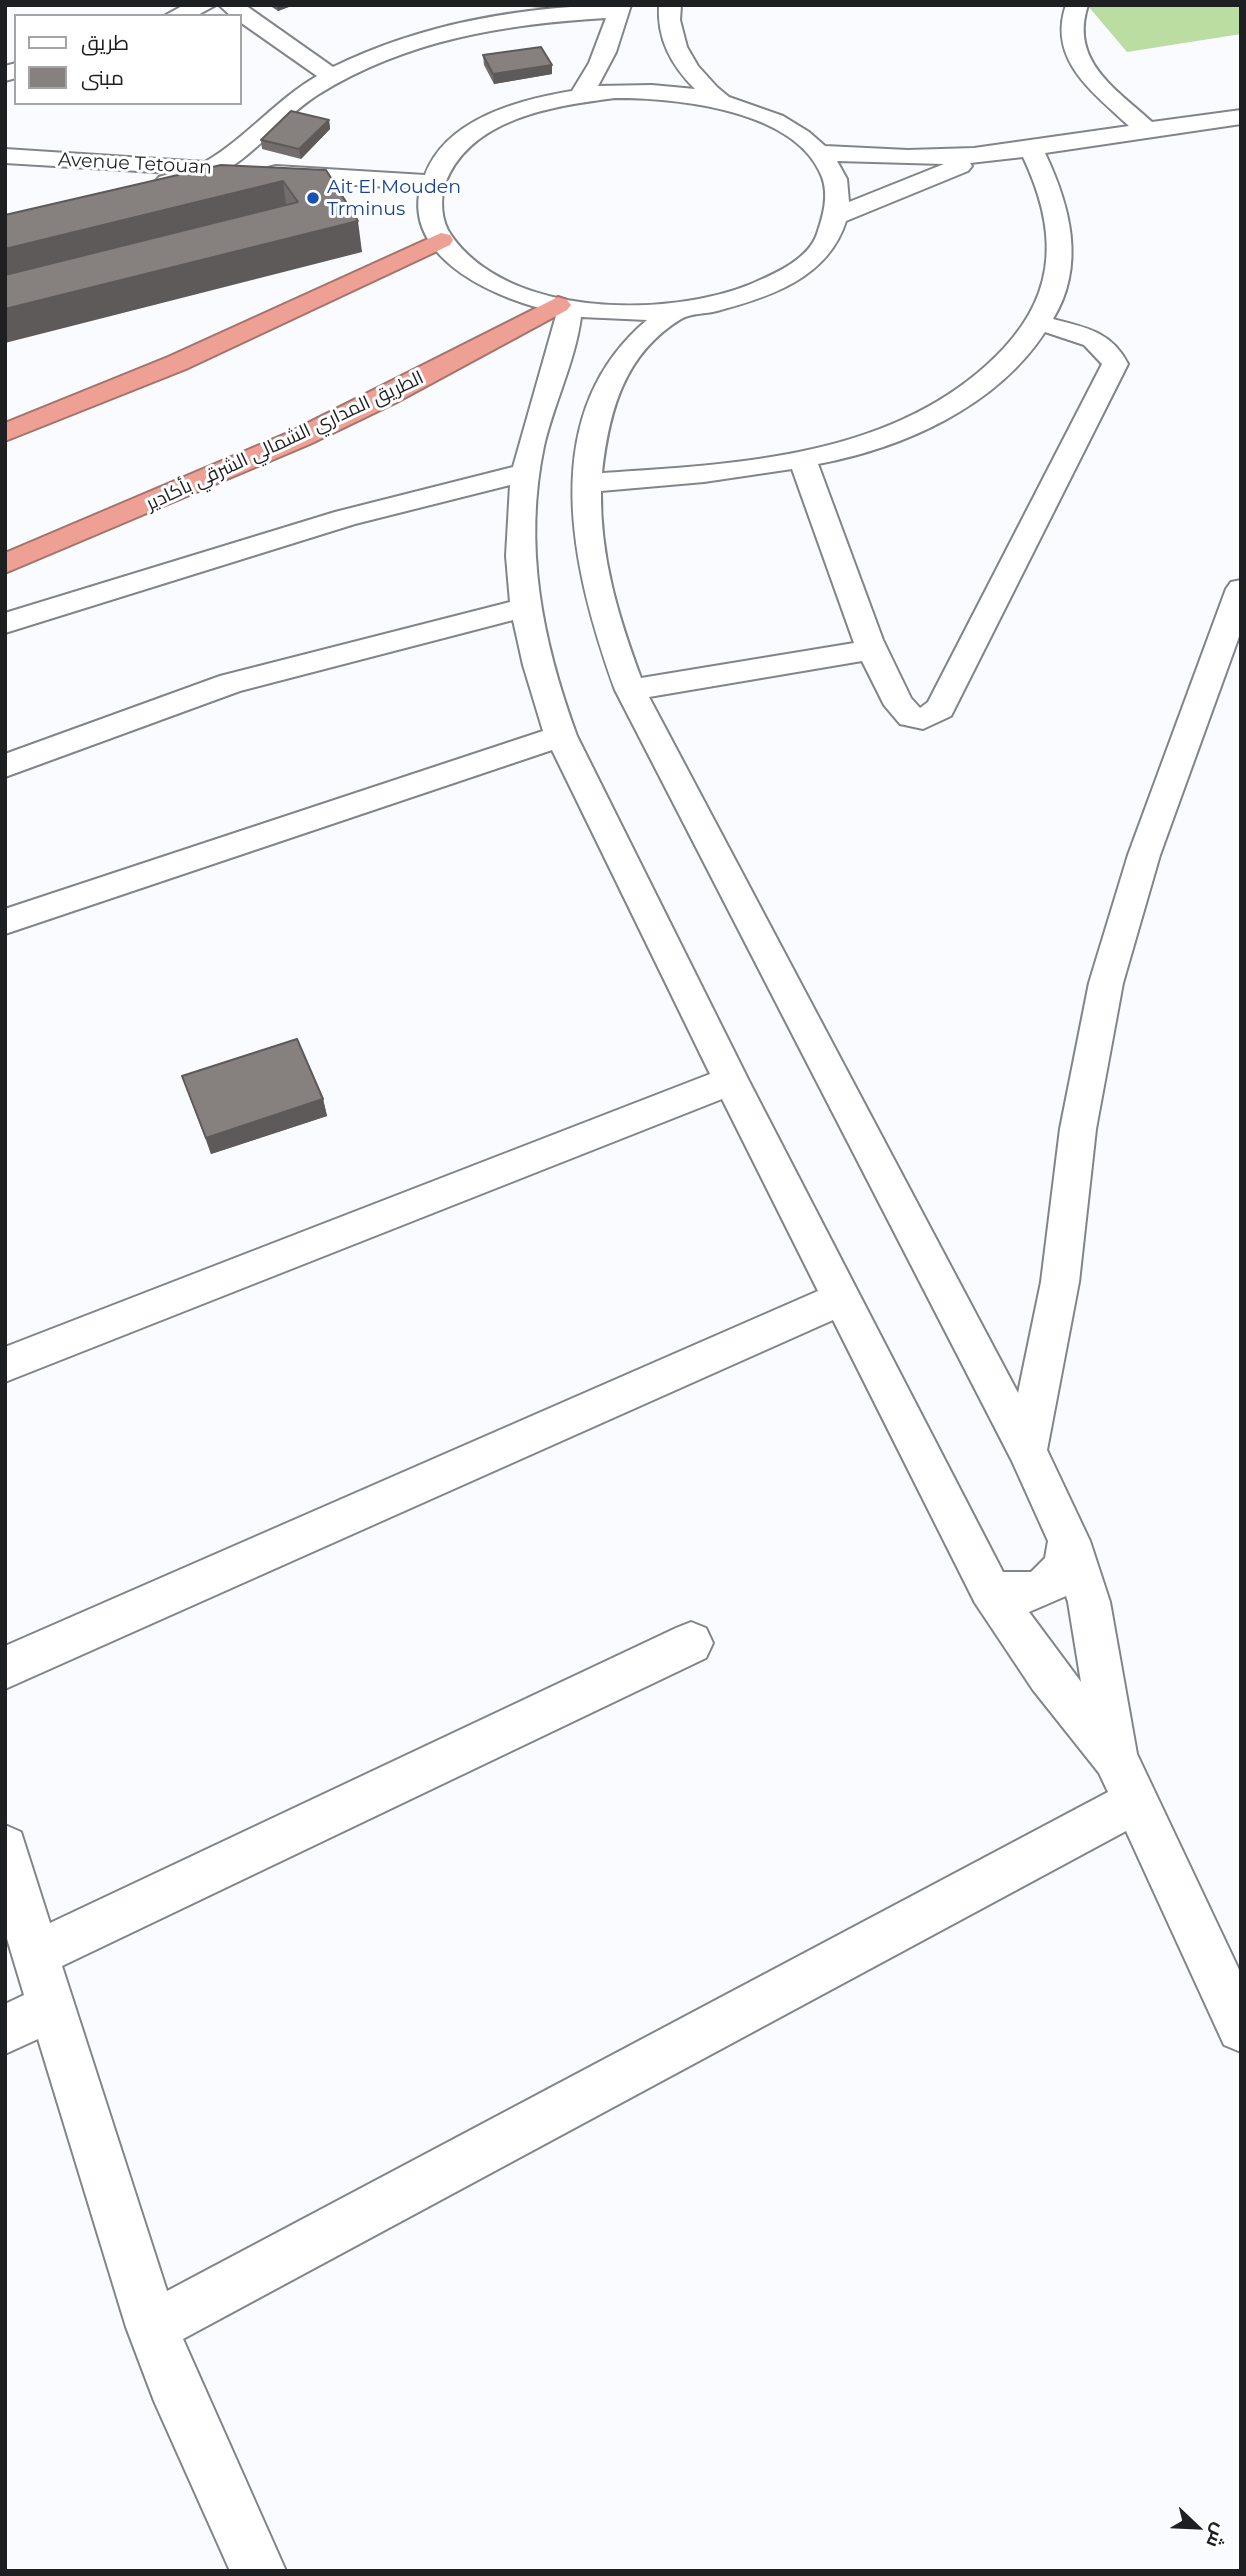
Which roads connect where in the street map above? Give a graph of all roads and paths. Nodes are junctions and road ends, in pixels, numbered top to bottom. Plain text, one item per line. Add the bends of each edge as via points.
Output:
1 (205, 5) edge
2 (230, 5) edge
3 (670, 5) edge
4 (1077, 5) edge
5 (619, 8) edge
6 (180, 14) edge
7 (612, 40) junction
8 (673, 41) junction
9 (332, 76) junction
10 (580, 95) junction
11 (720, 101) junction
12 (1241, 117) edge
13 (1145, 128) junction
14 (1030, 147) junction
15 (820, 153) junction
16 (998, 153) junction
17 (5, 156) edge
18 (212, 169) junction
19 (433, 183) junction
20 (145, 187) edge
21 (839, 215) junction
22 (441, 240) junction
23 (564, 307) junction
24 (675, 311) junction
25 (1039, 323) junction
26 (5, 433) edge
27 (802, 458) junction
28 (526, 472) junction
29 (586, 483) junction
30 (5, 564) edge
31 (1241, 589) edge
32 (524, 608) junction
33 (5, 623) edge
34 (872, 650) junction
35 (629, 690) junction
36 (561, 736) junction
37 (5, 766) edge
38 (5, 922) edge
39 (732, 1082) junction
40 (842, 1297) junction
41 (5, 1364) edge
42 (1027, 1450) junction
43 (1069, 1541) junction
44 (990, 1589) junction
45 (691, 1643) dead end
46 (5, 1668) edge
47 (1115, 1757) junction
48 (1135, 1802) junction
49 (5, 1848) edge
50 (35, 1954) junction
51 (51, 2007) junction
52 (1241, 2028) edge
53 (5, 2031) edge
54 (152, 2327) junction
55 (258, 2571) edge

1 - 6 street
2 - 9 street
3 - 8 street
4 - 13 street via 1068,32 1074,55
5 - 7 street
5 - 9 street via 465,29 394,48
7 - 8 street
7 - 10 street via 597,74
8 - 11 street via 691,74
9 - 18 street via 285,107
10 - 11 street via 650,91
10 - 19 street via 512,113 483,127 443,162
11 - 15 street via 777,122
12 - 13 street
13 - 14 street
14 - 16 street
14 - 25 street via 1054,202 1062,261
15 - 16 street via 905,158
15 - 21 street via 833,172
16 - 21 street
17 - 18 street, Avenue Tetouan
18 - 19 street, Avenue Tetouan
18 - 20 street
19 - 22 street via 429,202
21 - 24 street via 826,242 803,266 769,286 725,302
22 - 23 street via 485,279
22 - 26 highway via 177,363
23 - 24 street via 605,312
23 - 28 street via 563,352 538,421
23 - 30 highway, الطريق المداري الشمالي الشرقي بأكادير via 300,438
24 - 29 street via 632,347 603,390
25 - 27 street via 1002,368 942,412 901,432
25 - 34 street via 1092,339 1104,346 1115,364 940,709 928,718 910,716 899,706
27 - 29 street via 697,474
27 - 34 street
28 - 32 street via 519,562
28 - 33 street via 345,518
29 - 35 street via 591,572
31 - 42 street via 1144,855 1106,983 1078,1129 1060,1282
32 - 36 street via 541,681
32 - 37 street via 231,683
34 - 35 street
35 - 42 street
36 - 38 street
36 - 39 street
39 - 40 street
39 - 41 street
40 - 44 street
40 - 46 street
42 - 43 street
43 - 44 street via 1067,1563 1055,1581 1036,1592 1013,1595
43 - 47 street via 1089,1602
44 - 47 street via 1035,1661
45 - 50 street
47 - 48 street
48 - 52 street
48 - 54 street
49 - 50 street
50 - 51 street
51 - 53 street
51 - 54 street
54 - 55 street

